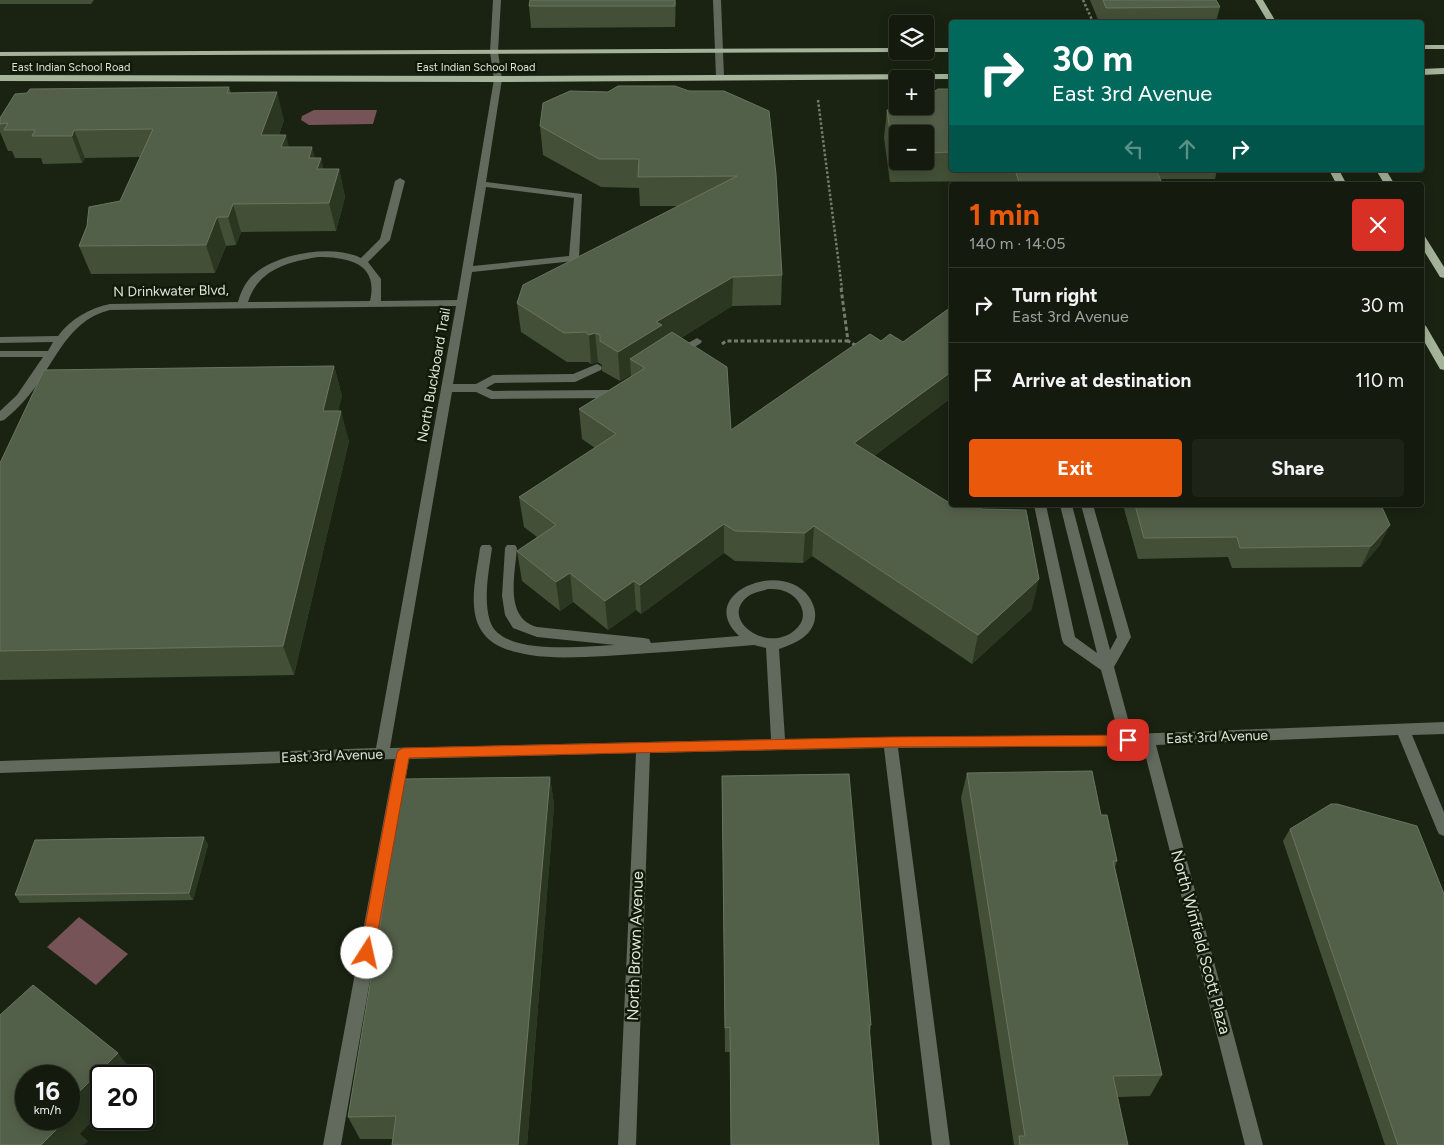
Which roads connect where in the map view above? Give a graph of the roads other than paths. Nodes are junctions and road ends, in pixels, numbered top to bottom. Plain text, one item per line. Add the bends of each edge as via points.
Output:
1 (497, 0) edge
2 (718, 0) edge
3 (1259, 0) edge
4 (1271, 20) edge
5 (1424, 47) edge
6 (1444, 47) edge
7 (889, 50) edge
8 (934, 50) edge
9 (949, 50) edge
10 (720, 51) junction
11 (494, 52) junction
12 (0, 54) edge
13 (1444, 71) edge
14 (1424, 72) edge
15 (949, 76) edge
16 (720, 77) junction
17 (0, 78) edge
18 (498, 79) junction
19 (400, 181) dead end
20 (481, 184) junction
21 (1424, 242) edge
22 (361, 263) junction
23 (467, 270) junction
24 (1444, 275) edge
25 (375, 303) junction
26 (462, 303) junction
27 (242, 305) junction
28 (1424, 331) edge
29 (62, 339) junction
30 (0, 340) edge
31 (697, 341) dead end
32 (0, 354) edge
33 (51, 354) junction
34 (666, 361) edge
35 (1444, 367) edge
36 (597, 368) edge
37 (626, 385) edge
38 (446, 388) junction
39 (478, 388) junction
40 (0, 417) edge
41 (1040, 507) edge
42 (1067, 507) edge
43 (1088, 507) edge
44 (486, 548) dead end
45 (512, 548) dead end
46 (754, 640) junction
47 (772, 644) junction
48 (672, 646) junction
49 (1107, 667) junction
50 (1444, 728) edge
51 (1403, 730) junction
52 (1128, 740) junction
53 (1148, 740) junction
54 (890, 742) junction
55 (778, 745) junction
56 (643, 748) junction
57 (403, 753) junction
58 (382, 754) junction
59 (0, 767) edge
60 (1444, 830) edge
61 (332, 1145) edge
62 (627, 1145) edge
63 (941, 1145) edge
64 (1254, 1145) edge

1 - 11 street, North Buckboard Trail
2 - 10 street
3 - 4 main road
5 - 6 main road
7 - 10 main road, East Indian School Road
8 - 9 main road
10 - 11 main road, East Indian School Road
10 - 16 street
11 - 12 main road, East Indian School Road
11 - 18 street, North Buckboard Trail
13 - 14 main road
15 - 16 main road, East Indian School Road
16 - 18 main road, East Indian School Road
17 - 18 main road, East Indian School Road
18 - 20 street, North Buckboard Trail
19 - 22 street via 385,240
20 - 23 street, North Buckboard Trail
20 - 23 street via 578,196 574,258
21 - 24 main road
22 - 25 street via 376,277
22 - 27 street via 333,254 290,259 255,279
23 - 26 street, North Buckboard Trail
25 - 26 street, N Drinkwater Blvd,
25 - 27 street, N Drinkwater Blvd,
26 - 38 street, North Buckboard Trail
27 - 29 street, N Drinkwater Blvd, via 110,306 85,317 68,329
28 - 35 main road
29 - 30 street
29 - 33 street, N Drinkwater Blvd,
31 - 34 street
32 - 33 street
33 - 40 street, N Drinkwater Blvd, via 21,398
36 - 39 street via 575,378 493,379
37 - 39 street via 611,394 491,395
38 - 39 street
38 - 58 street, North Buckboard Trail
41 - 49 street via 1069,640
42 - 49 street
43 - 49 street via 1124,637
44 - 48 street via 481,602 484,625 494,638 539,651
45 - 48 street via 509,604 516,622 527,629 561,636
46 - 47 street
46 - 47 street via 737,629 732,619 736,600 755,586 780,585 801,595 810,612 809,622 796,637
46 - 48 street
47 - 55 street
49 - 52 street
50 - 51 street, East 3rd Avenue
51 - 53 street, East 3rd Avenue
51 - 60 street
52 - 53 street, East 3rd Avenue
52 - 54 street, East 3rd Avenue
53 - 64 street, North Winfield Scott Plaza
54 - 55 street, East 3rd Avenue
54 - 63 street
55 - 56 street, East 3rd Avenue
56 - 57 street, East 3rd Avenue
56 - 62 street, North Brown Avenue
57 - 58 street, East 3rd Avenue
57 - 61 street
58 - 59 street, East 3rd Avenue

